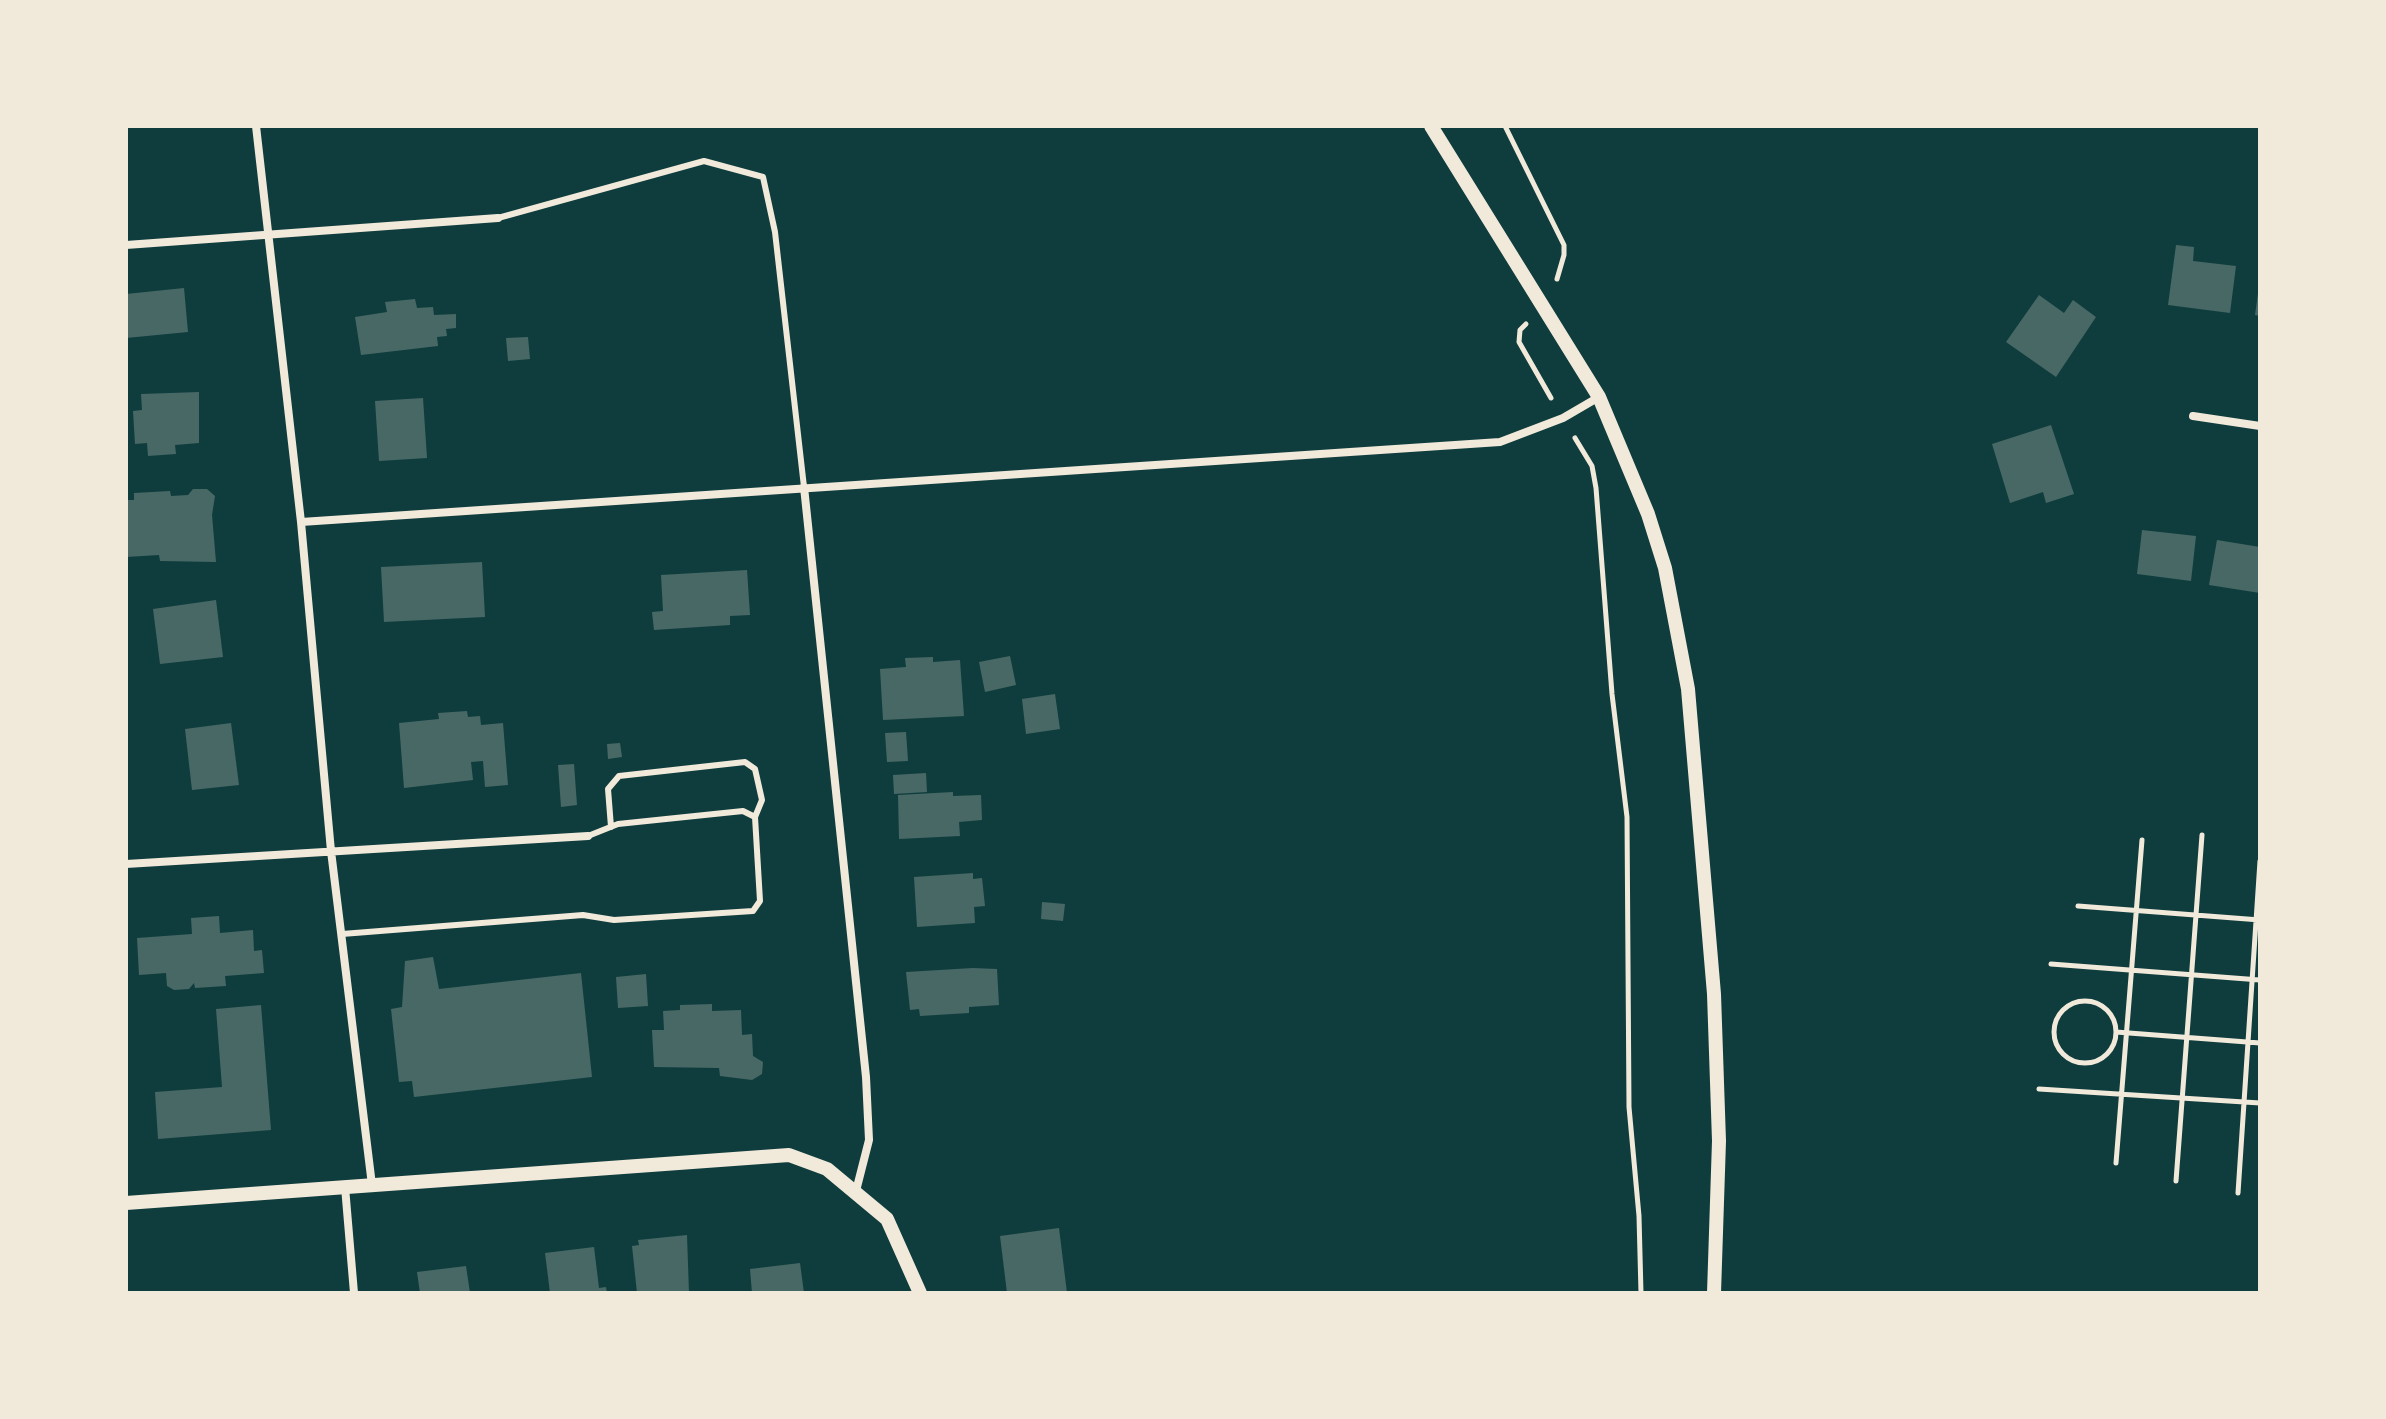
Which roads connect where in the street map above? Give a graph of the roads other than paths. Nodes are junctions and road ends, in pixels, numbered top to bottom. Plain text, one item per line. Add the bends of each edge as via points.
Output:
1 (256, 126) edge
2 (1431, 126) edge
3 (498, 218) joint
4 (268, 235) junction
5 (126, 245) edge
6 (1599, 397) junction
7 (2193, 416) dead end
8 (2260, 426) edge
9 (804, 487) junction
10 (301, 522) junction
11 (755, 817) junction
12 (611, 827) junction
13 (588, 836) joint
14 (331, 851) junction
15 (126, 864) edge
16 (342, 934) junction
17 (372, 1185) junction
18 (345, 1187) junction
19 (856, 1191) junction
20 (126, 1203) edge
21 (354, 1293) edge
22 (920, 1293) edge
23 (1714, 1293) edge

1 - 4 street
2 - 6 street
3 - 4 street
3 - 9 lane via 704,161 763,177 775,232
4 - 5 street
4 - 10 street
6 - 9 street via 1563,418 1500,442
6 - 23 street via 1637,484 1665,568 1688,689 1714,994 1719,1141
7 - 8 street
9 - 10 street
9 - 19 street via 866,1077 869,1140
10 - 14 street
11 - 12 lane via 743,811
11 - 12 lane via 762,800 755,769 745,762 619,776 608,789
11 - 16 lane via 760,901 753,911 614,920 583,915
12 - 13 lane
13 - 14 street
14 - 15 street
14 - 16 street
16 - 17 street
17 - 18 street
17 - 19 street via 789,1155 827,1169
18 - 20 street
18 - 21 street
19 - 22 street via 887,1219

